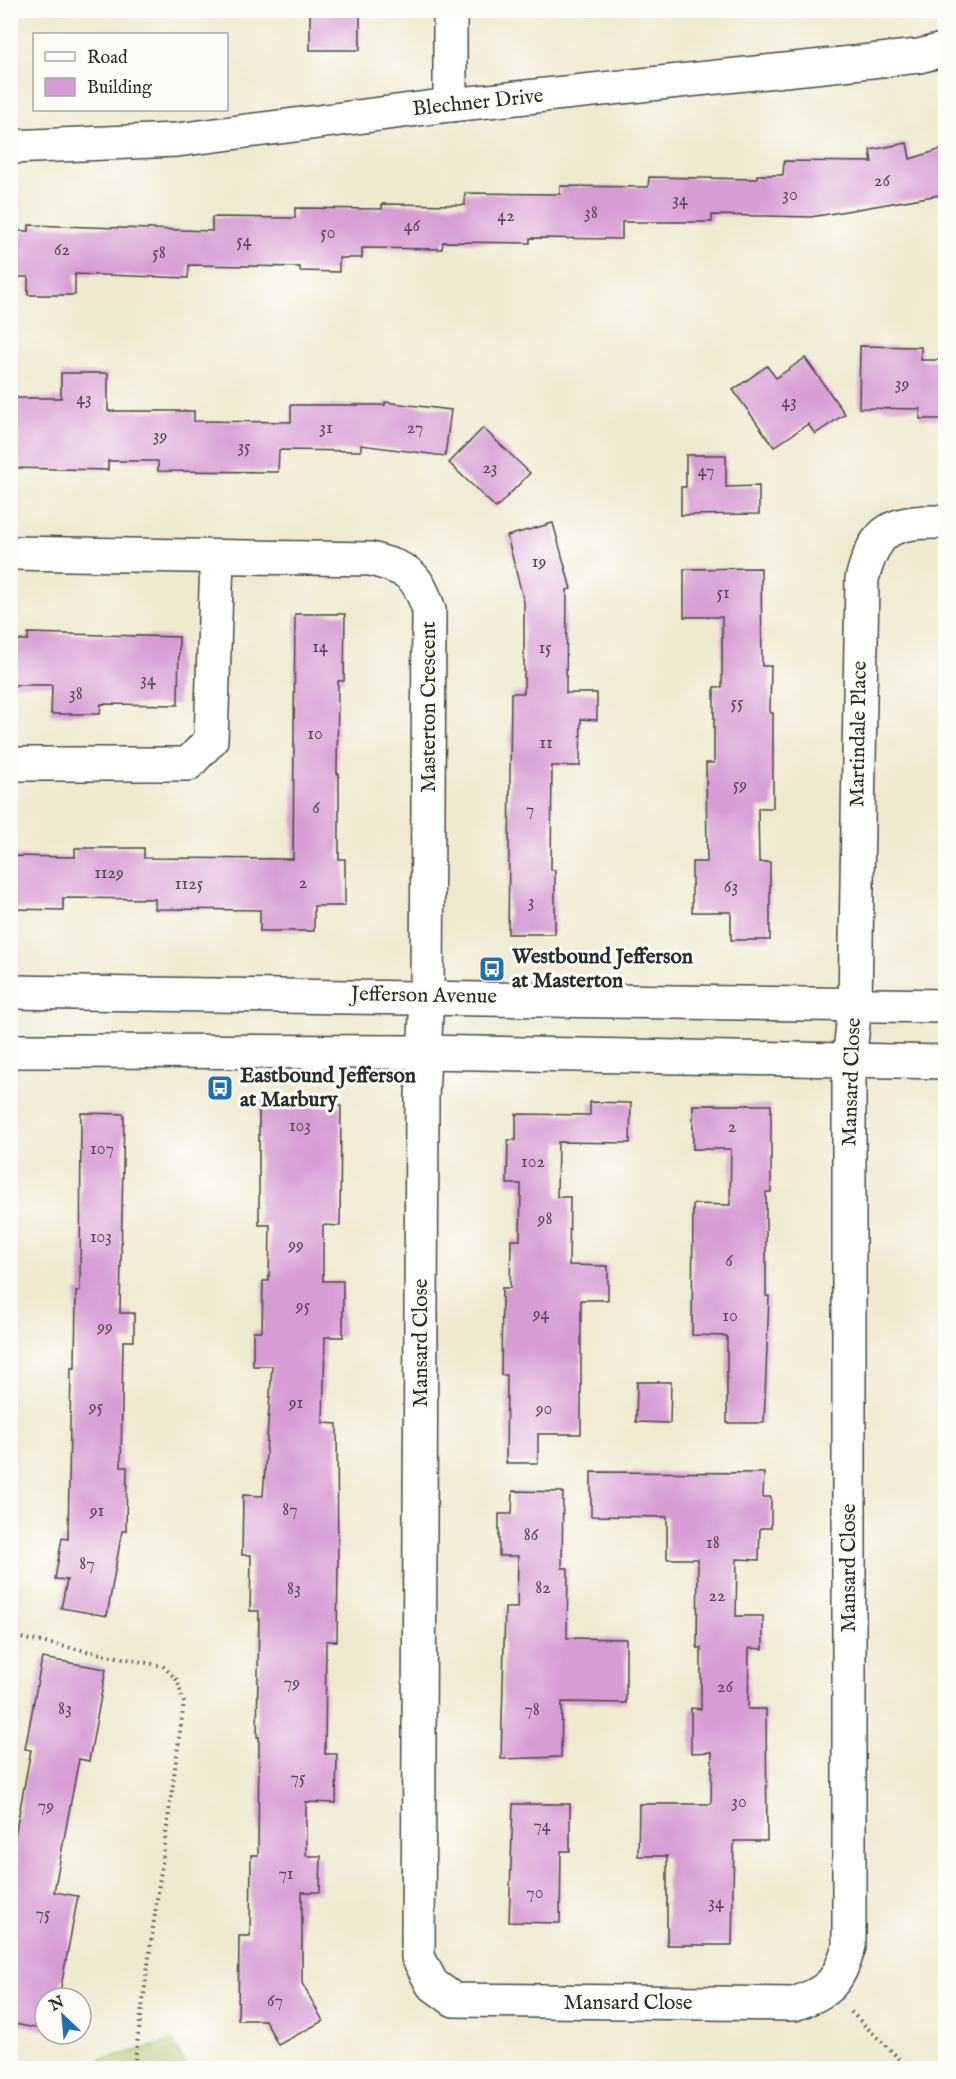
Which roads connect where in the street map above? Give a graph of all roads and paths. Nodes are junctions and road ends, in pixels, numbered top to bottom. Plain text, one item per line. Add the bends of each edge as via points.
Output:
1 (450, 10) edge
2 (945, 49) edge
3 (450, 105) junction
4 (10, 147) edge
5 (945, 522) edge
6 (10, 553) edge
7 (217, 558) junction
8 (10, 764) edge
9 (10, 992) edge
10 (427, 996) junction
11 (855, 1005) junction
12 (945, 1006) edge
13 (10, 1051) edge
14 (422, 1052) junction
15 (849, 1062) junction
16 (945, 1062) edge
17 (10, 1636) edge
18 (826, 1989) junction
19 (135, 2059) dead end
20 (909, 2068) edge

1 - 3 street
2 - 3 street, Blechner Drive via 919,56
3 - 4 street, Blechner Drive via 177,140
5 - 11 street, Martindale Place via 911,521 888,530 869,553 862,579
6 - 7 street, Masterton Crescent
7 - 8 street via 211,740 188,764
7 - 10 street, Masterton Crescent via 371,559 401,568 420,583 429,610
9 - 10 street, Jefferson Avenue
10 - 11 street, Jefferson Avenue
10 - 14 street, Mansard Close
11 - 12 street, Jefferson Avenue
11 - 15 street, Mansard Close
13 - 14 street
14 - 15 street
14 - 18 street, Mansard Close via 418,1957 432,1984 454,2000 476,2002 794,2004
15 - 16 street
15 - 18 street, Mansard Close via 849,1946 842,1969
17 - 19 path via 163,1666 177,1680 182,1695 184,1703
18 - 20 path

